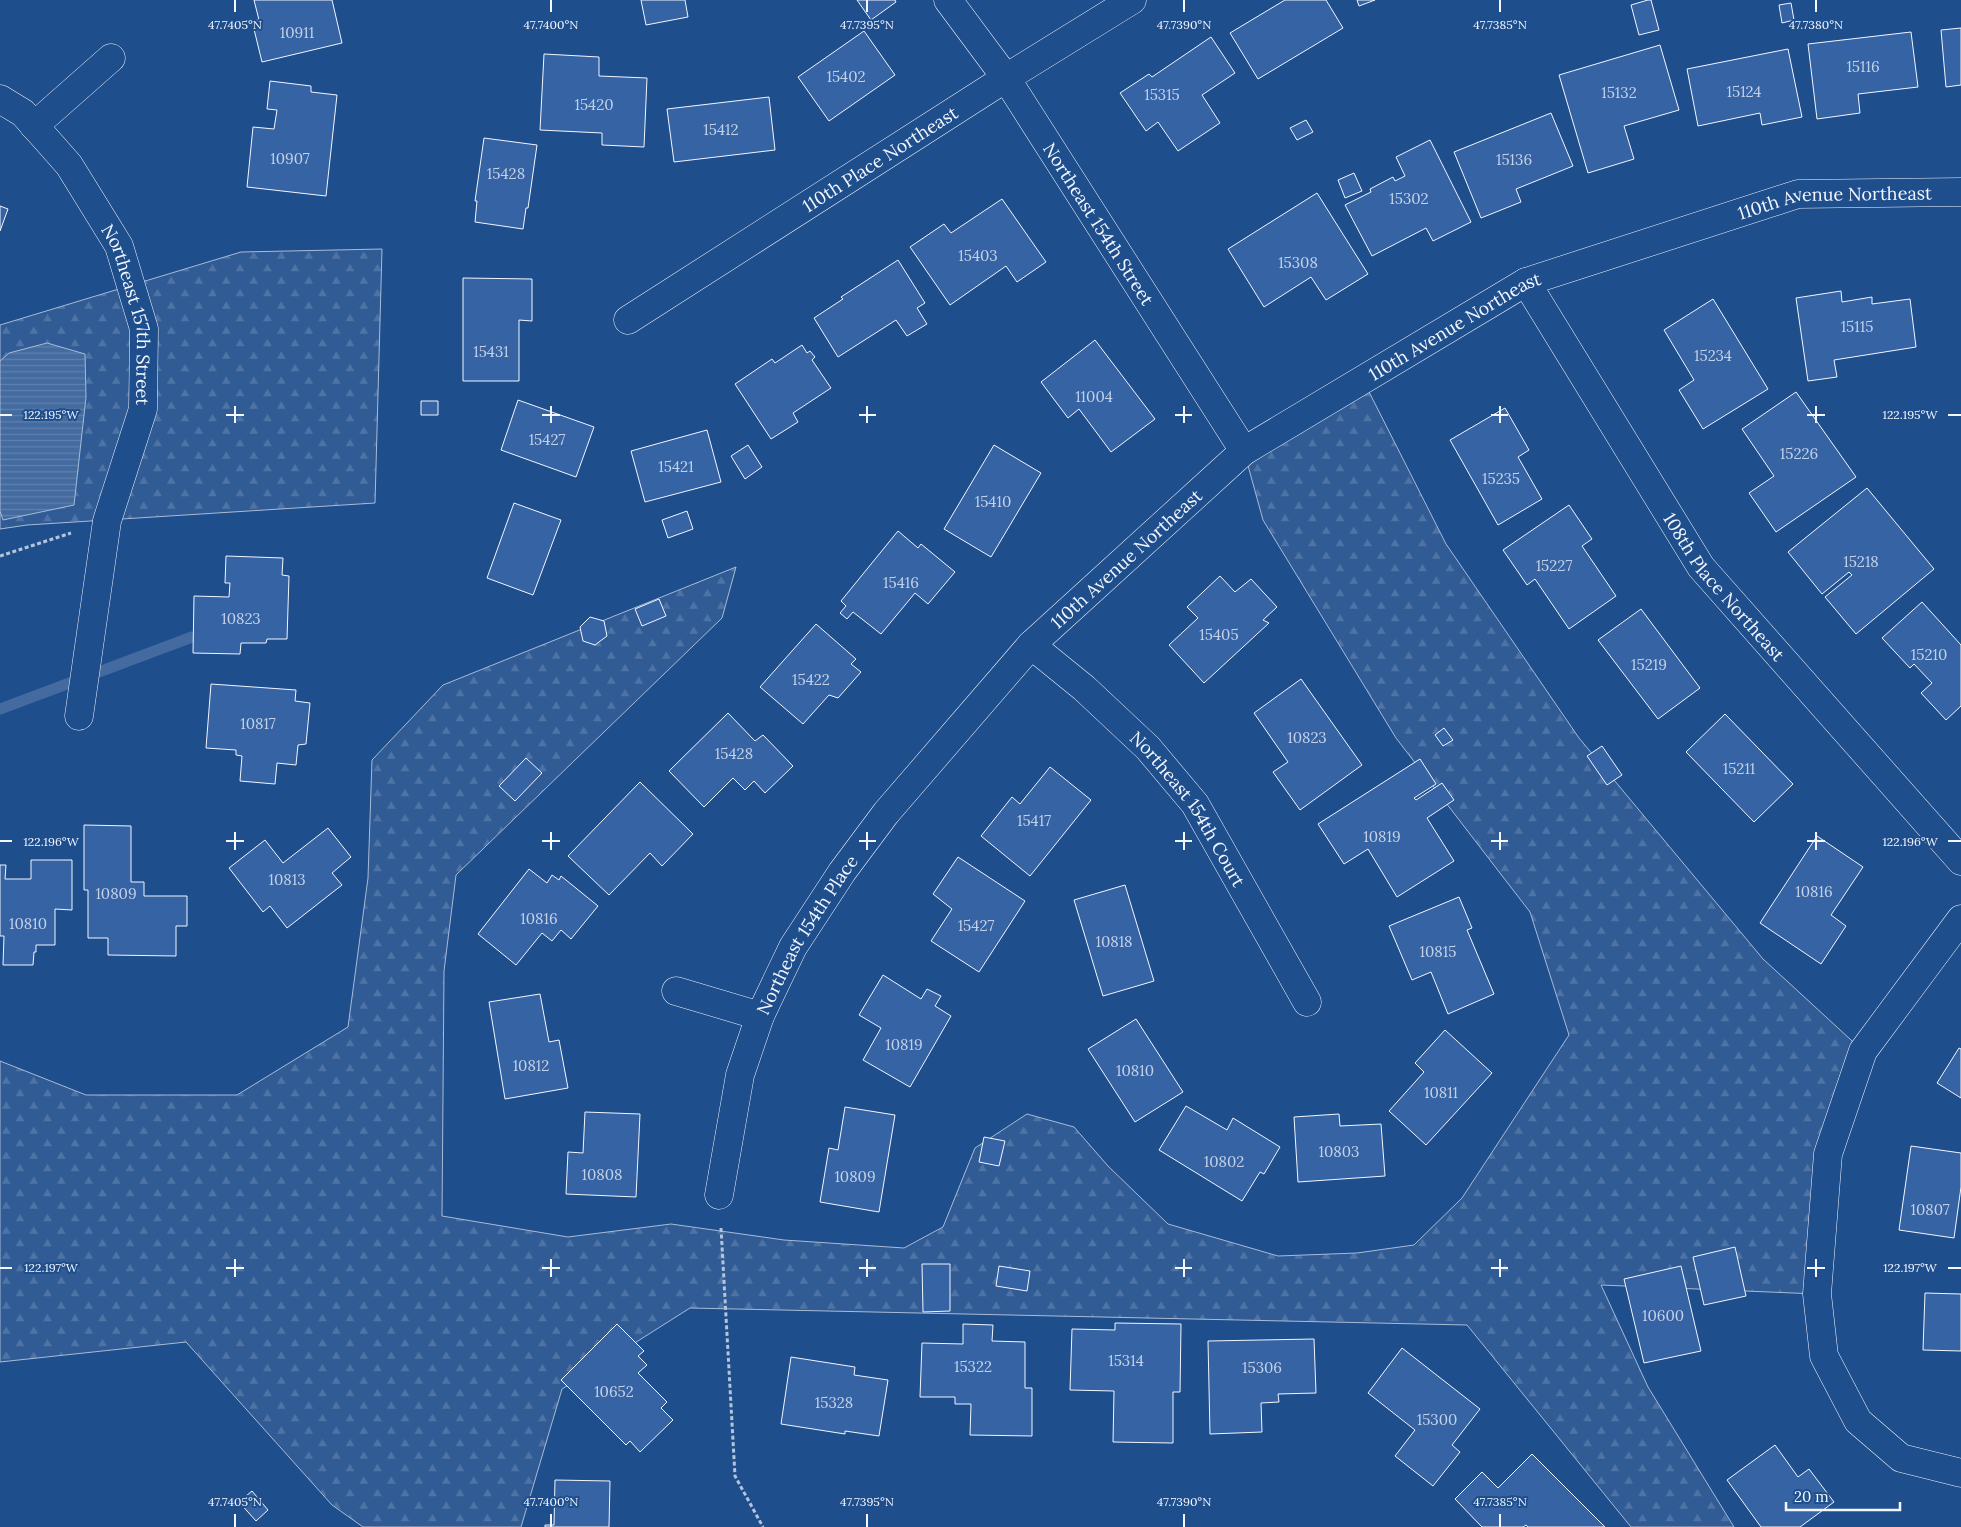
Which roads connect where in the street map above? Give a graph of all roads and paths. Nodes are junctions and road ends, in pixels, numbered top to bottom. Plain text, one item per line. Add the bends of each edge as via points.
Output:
1 (948, 0) edge
2 (1132, 0) edge
3 (111, 58) dead end
4 (1006, 78) junction
5 (0, 99) edge
6 (34, 126) junction
7 (1961, 192) edge
8 (1526, 282) junction
9 (628, 320) dead end
10 (1244, 451) junction
11 (107, 521) junction
12 (0, 556) edge
13 (1031, 645) junction
14 (79, 716) dead end
15 (1961, 861) edge
16 (1961, 919) edge
17 (676, 991) dead end
18 (1308, 1002) dead end
19 (760, 1016) junction
20 (719, 1195) joint
21 (1961, 1474) edge
22 (763, 1527) edge

1 - 4 street, Northeast 154th Street
2 - 4 street, 110th Place Northeast
3 - 6 street
4 - 9 street, 110th Place Northeast
4 - 10 street, Northeast 154th Street
5 - 6 street, Northeast 157th Street via 23,113
6 - 11 street, Northeast 157th Street via 69,165 118,246 144,329 143,409
7 - 8 street, 110th Avenue Northeast via 1798,194
8 - 10 street, 110th Avenue Northeast
8 - 15 street, 108th Place Northeast via 1701,567
10 - 13 street, 110th Avenue Northeast
11 - 12 path
11 - 14 street, Northeast 157th Street
13 - 18 street, Northeast 154th Court via 1084,688 1148,748 1195,804
13 - 19 street, Northeast 154th Place via 886,813 842,872 793,946
16 - 21 street via 1863,1051 1828,1154 1817,1294 1824,1356 1858,1421 1901,1458
17 - 19 street
19 - 20 street, Northeast 154th Place via 740,1075
20 - 22 path via 734,1476

